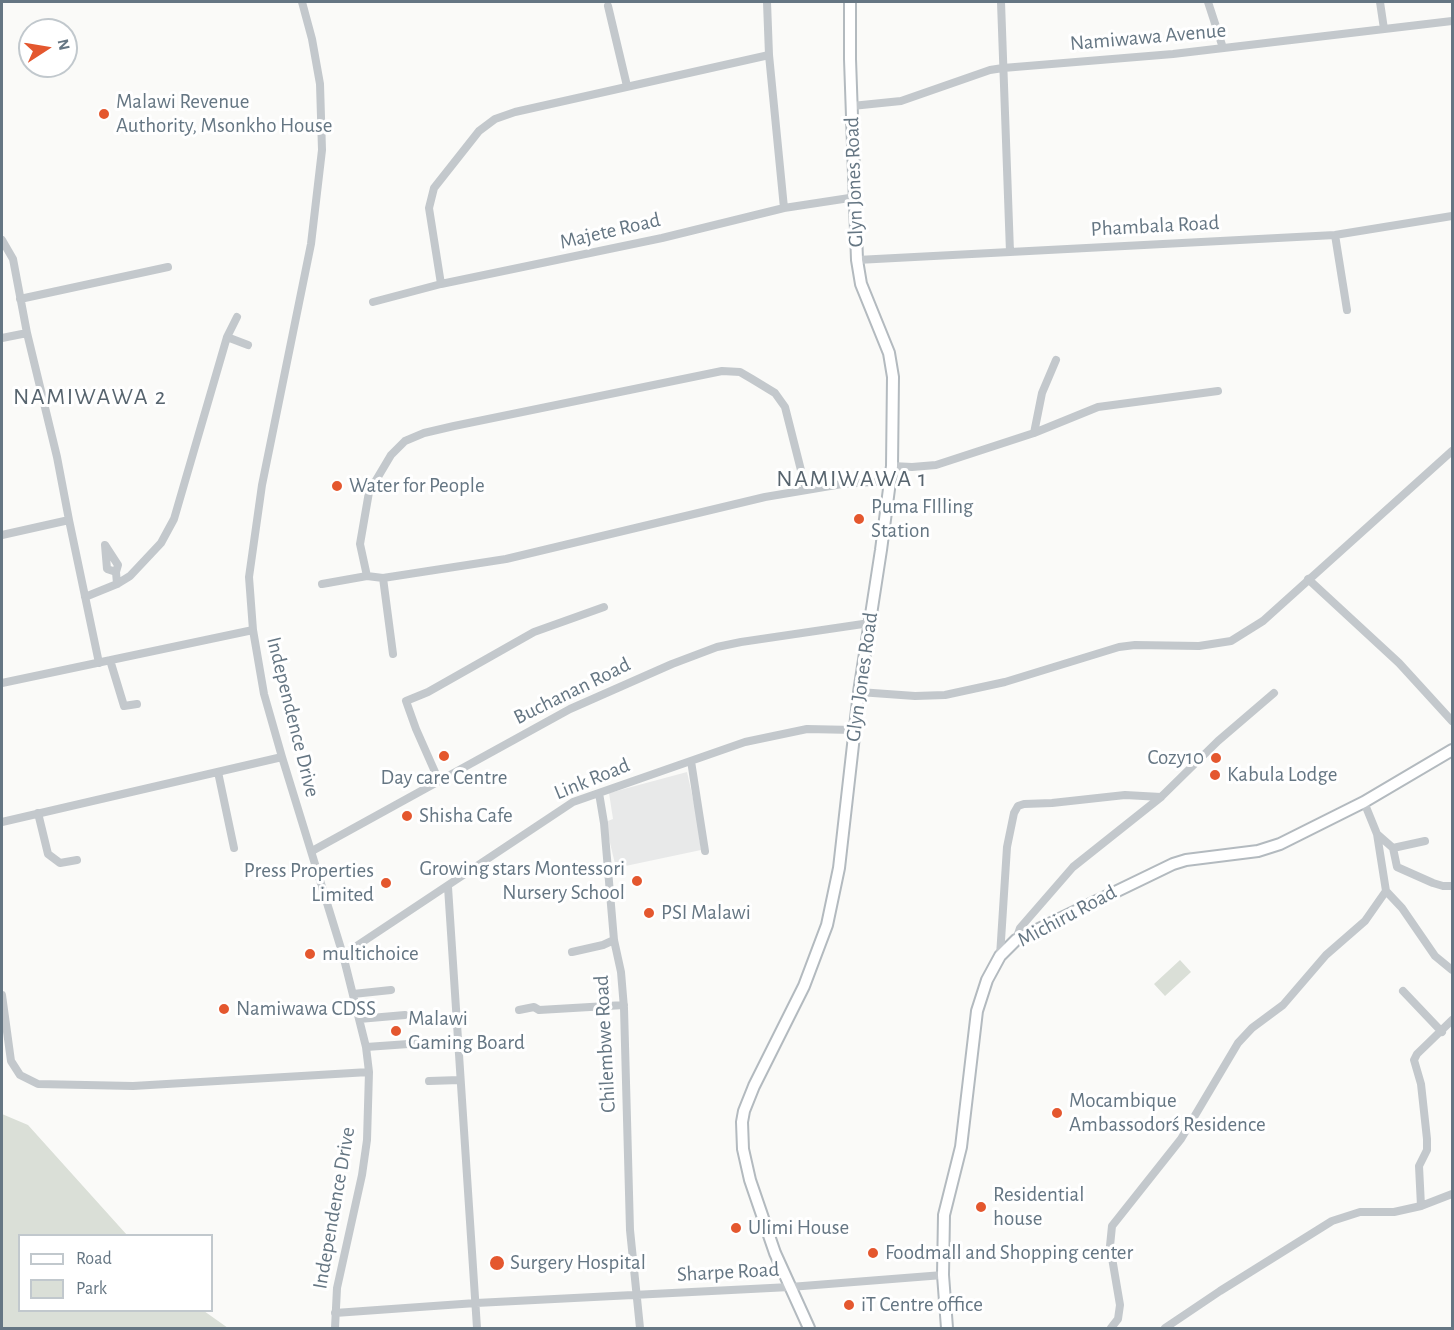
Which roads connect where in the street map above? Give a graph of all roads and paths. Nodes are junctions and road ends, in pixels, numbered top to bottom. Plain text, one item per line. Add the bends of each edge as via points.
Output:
1 (302, 2) edge
2 (766, 2) edge
3 (850, 2) edge
4 (1001, 2) edge
5 (1208, 2) edge
6 (1380, 2) edge
7 (609, 6) dead end
8 (1452, 21) edge
9 (1384, 28) junction
10 (1223, 48) junction
11 (769, 55) junction
12 (1003, 68) junction
13 (627, 86) junction
14 (852, 106) junction
15 (856, 197) junction
16 (784, 208) junction
17 (1452, 216) edge
18 (1335, 235) junction
19 (2, 240) edge
20 (1010, 252) junction
21 (857, 260) junction
22 (168, 267) dead end
23 (441, 284) junction
24 (20, 299) junction
25 (373, 302) dead end
26 (1347, 310) dead end
27 (237, 317) dead end
28 (27, 333) junction
29 (2, 338) edge
30 (227, 338) junction
31 (248, 345) dead end
32 (1056, 360) dead end
33 (1218, 391) dead end
34 (1034, 433) junction
35 (1452, 451) edge
36 (892, 466) junction
37 (889, 481) junction
38 (806, 490) junction
39 (69, 520) junction
40 (2, 535) edge
41 (116, 572) dead end
42 (367, 576) junction
43 (383, 578) junction
44 (1308, 579) junction
45 (117, 584) junction
46 (322, 584) dead end
47 (85, 597) junction
48 (604, 607) dead end
49 (870, 625) junction
50 (253, 630) junction
51 (393, 654) dead end
52 (110, 660) junction
53 (99, 663) junction
54 (2, 682) edge
55 (859, 692) junction
56 (1274, 693) dead end
57 (137, 704) dead end
58 (1452, 721) edge
59 (854, 730) junction
60 (1452, 750) edge
61 (282, 757) junction
62 (691, 761) junction
63 (218, 772) junction
64 (439, 781) junction
65 (599, 793) junction
66 (1161, 797) junction
67 (1364, 802) junction
68 (38, 813) junction
69 (2, 822) edge
70 (1377, 834) junction
71 (1425, 841) dead end
72 (234, 848) dead end
73 (1393, 848) junction
74 (312, 851) junction
75 (705, 851) dead end
76 (77, 860) dead end
77 (447, 886) junction
78 (1452, 886) edge
79 (1386, 891) junction
80 (614, 940) junction
81 (1016, 940) junction
82 (572, 952) dead end
83 (343, 955) junction
84 (1000, 956) junction
85 (1452, 970) edge
86 (391, 990) dead end
87 (1403, 991) dead end
88 (353, 994) junction
89 (2, 995) edge
90 (2, 1005) edge
91 (624, 1005) junction
92 (519, 1010) dead end
93 (405, 1015) dead end
94 (359, 1019) junction
95 (1452, 1020) edge
96 (1442, 1032) junction
97 (423, 1043) dead end
98 (366, 1047) junction
99 (369, 1072) junction
100 (460, 1080) junction
101 (429, 1081) dead end
102 (1452, 1194) edge
103 (1421, 1206) junction
104 (943, 1275) junction
105 (790, 1287) junction
106 (637, 1294) junction
107 (476, 1304) junction
108 (335, 1313) junction
109 (335, 1329) edge
110 (477, 1329) edge
111 (640, 1329) edge
112 (809, 1329) edge
113 (947, 1329) edge
114 (1111, 1329) edge
115 (1165, 1329) edge

1 - 50 street, Independence Drive via 320,84 322,150 311,244 254,530 249,577
2 - 11 street
3 - 14 street, Glyn Jones Road
4 - 12 street
5 - 10 street
6 - 9 street
7 - 13 street
8 - 9 street, Namiwawa Avenue
9 - 10 street, Namiwawa Avenue
10 - 12 street, Namiwawa Avenue
11 - 13 street
11 - 16 street
12 - 14 street, Namiwawa Avenue via 901,101
12 - 20 street
13 - 23 street via 515,112 495,119 479,131 434,188 429,208
14 - 15 street, Glyn Jones Road
15 - 16 street, Majete Road
15 - 21 street, Glyn Jones Road
16 - 23 street, Majete Road
17 - 18 street, Phambala Road
18 - 20 street, Phambala Road
18 - 26 street
19 - 24 street via 13,259
20 - 21 street, Phambala Road
21 - 36 street, Glyn Jones Road via 861,284 888,353 893,377
22 - 24 street
23 - 25 street, Majete Road
24 - 28 street
27 - 30 street
28 - 29 street
28 - 39 street
30 - 31 street
30 - 45 street via 174,519 161,543 130,576
32 - 34 street via 1042,393
33 - 34 street via 1098,407
34 - 36 street via 936,465
35 - 44 street
36 - 37 street, Glyn Jones Road
37 - 38 street
37 - 49 street, Glyn Jones Road
38 - 42 street via 785,407 775,393 740,372 722,371 454,426 405,441 391,455 369,492 360,544
38 - 43 street via 506,559
39 - 40 street
39 - 47 street
41 - 45 street
42 - 43 street
42 - 46 street
43 - 51 street
44 - 55 street via 1263,621 1231,641 1119,648 1005,682 945,695
44 - 58 street via 1399,663
45 - 47 street
47 - 53 street
48 - 64 street via 534,632 406,701
49 - 55 street, Glyn Jones Road
49 - 64 street, Buchanan Road via 717,647 570,709
50 - 52 street
50 - 61 street, Independence Drive via 264,694
52 - 53 street
52 - 57 street via 124,706
53 - 54 street
55 - 59 street, Glyn Jones Road
56 - 66 street
59 - 62 street, Link Road via 807,729 780,734
59 - 105 street, Glyn Jones Road via 839,868 827,926 804,986 754,1086 742,1122 745,1164
60 - 67 street, Michiru Road
61 - 63 street
61 - 74 street, Independence Drive
62 - 65 street, Link Road
62 - 75 street
63 - 68 street
63 - 72 street
64 - 74 street, Buchanan Road
65 - 77 street, Link Road via 573,802
65 - 80 street, Chilembwe Road
66 - 81 street via 1073,867 1020,928
66 - 84 street via 1106,796 1018,806 1007,848
67 - 70 street
67 - 81 street, Michiru Road via 1267,849 1173,864
68 - 69 street
68 - 76 street via 48,854 60,863
70 - 73 street
70 - 79 street
71 - 73 street
73 - 78 street via 1400,869 1433,883
74 - 83 street, Independence Drive
77 - 83 street, Link Road
77 - 100 street
79 - 85 street via 1435,956
79 - 114 street via 1365,921 1326,955 1283,1005 1238,1043 1181,1139 1112,1226 1110,1245 1120,1305 1118,1319
80 - 82 street
80 - 91 street, Chilembwe Road
81 - 84 street, Michiru Road
83 - 88 street, Independence Drive
84 - 104 street, Michiru Road via 977,1011 961,1147 944,1220
86 - 88 street
87 - 96 street
88 - 94 street, Independence Drive
89 - 90 street
90 - 99 street via 11,1061 20,1075 38,1084 133,1086
91 - 92 street
91 - 106 street, Chilembwe Road via 630,1230
93 - 94 street
94 - 98 street, Independence Drive
95 - 96 street
96 - 103 street via 1414,1060 1421,1084 1427,1139 1427,1150 1419,1166
97 - 98 street
98 - 99 street, Independence Drive
99 - 108 street, Independence Drive via 367,1140
100 - 101 street
100 - 107 street
102 - 103 street
103 - 115 street via 1394,1212 1360,1212 1332,1221
104 - 105 street, Sharpe Road
104 - 113 street, Michiru Road
105 - 106 street, Sharpe Road
105 - 112 street, Glyn Jones Road
106 - 107 street, Sharpe Road
106 - 111 street, Chilembwe Road
107 - 108 street, Sharpe Road
107 - 110 street
108 - 109 street, Independence Drive

